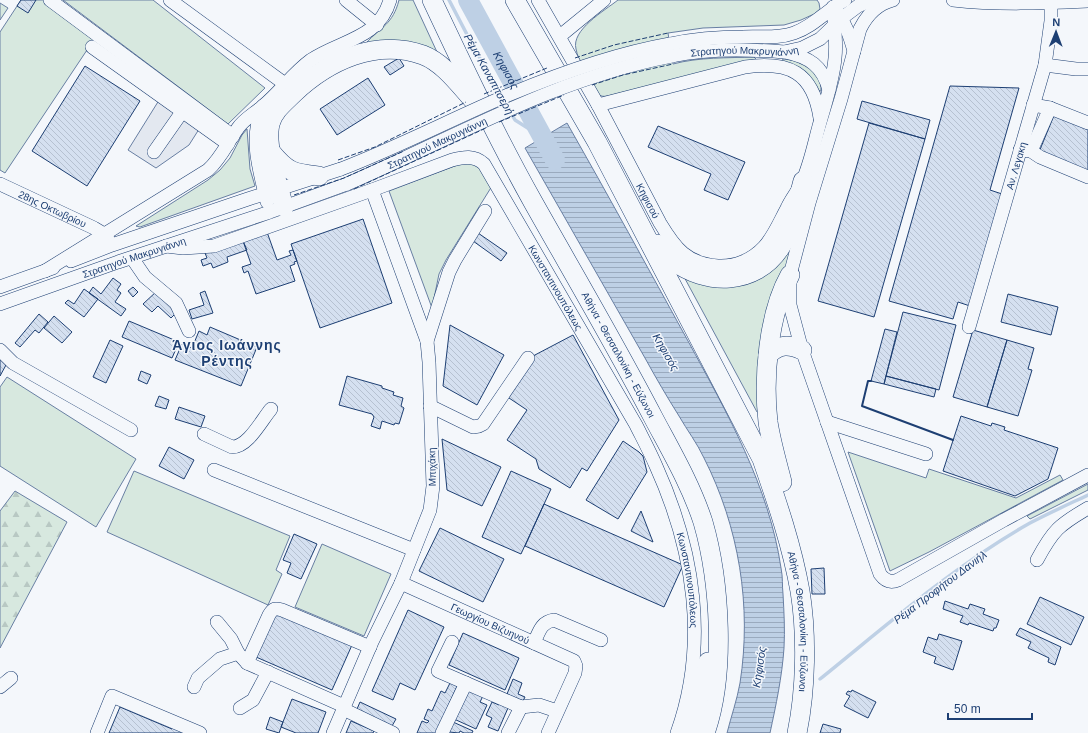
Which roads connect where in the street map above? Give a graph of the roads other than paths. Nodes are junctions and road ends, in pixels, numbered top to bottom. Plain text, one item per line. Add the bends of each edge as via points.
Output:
1 (50, 0) edge
2 (170, 0) edge
3 (346, 0) edge
4 (390, 0) edge
5 (432, 0) edge
6 (515, 0) edge
7 (538, 0) edge
8 (604, 0) edge
9 (845, 0) edge
10 (870, 0) edge
11 (893, 0) edge
12 (953, 0) edge
13 (990, 1) edge
14 (1088, 1) edge
15 (830, 3) edge
16 (1051, 3) junction
17 (838, 22) junction
18 (377, 25) junction
19 (560, 36) junction
20 (92, 47) dead end
21 (671, 50) junction
22 (854, 51) junction
23 (784, 52) junction
24 (1045, 65) junction
25 (1088, 69) edge
26 (285, 84) junction
27 (829, 90) junction
28 (598, 105) junction
29 (1033, 105) junction
30 (263, 106) junction
31 (1050, 108) junction
32 (182, 112) junction
33 (487, 114) junction
34 (820, 121) junction
35 (1088, 123) edge
36 (231, 140) junction
37 (1026, 151) junction
38 (154, 152) dead end
39 (271, 152) junction
40 (319, 176) junction
41 (1088, 177) edge
42 (802, 181) junction
43 (0, 184) edge
44 (372, 190) junction
45 (272, 191) junction
46 (277, 210) junction
47 (485, 211) dead end
48 (643, 228) junction
49 (104, 234) junction
50 (112, 245) junction
51 (166, 246) junction
52 (132, 258) junction
53 (118, 262) junction
54 (45, 271) junction
55 (790, 275) junction
56 (0, 287) edge
57 (0, 304) edge
58 (970, 327) dead end
59 (189, 331) dead end
60 (427, 341) junction
61 (0, 350) edge
62 (802, 350) junction
63 (768, 355) junction
64 (528, 358) dead end
65 (430, 406) junction
66 (271, 409) dead end
67 (827, 422) junction
68 (131, 430) dead end
69 (204, 434) dead end
70 (926, 454) dead end
71 (214, 470) dead end
72 (1088, 475) edge
73 (1088, 508) edge
74 (789, 544) junction
75 (414, 550) junction
76 (1037, 560) dead end
77 (401, 583) junction
78 (217, 622) dead end
79 (719, 629) junction
80 (601, 640) dead end
81 (452, 642) dead end
82 (534, 643) junction
83 (370, 647) junction
84 (242, 658) junction
85 (268, 672) junction
86 (11, 678) dead end
87 (466, 683) junction
88 (0, 686) edge
89 (194, 687) dead end
90 (343, 707) junction
91 (521, 707) junction
92 (240, 708) dead end
93 (557, 711) junction
94 (97, 733) edge
95 (200, 733) edge
96 (333, 733) edge
97 (393, 733) edge
98 (442, 733) edge
99 (508, 733) edge
100 (548, 733) edge
101 (677, 733) edge
102 (688, 733) edge
103 (705, 733) edge
104 (797, 733) edge

1 - 36 street
2 - 26 street
3 - 18 street
4 - 18 street
5 - 33 highway, Αθήνα - Θεσσαλονίκη - Εύζωνοι
6 - 48 highway, Αθήνα - Θεσσαλονίκη - Εύζωνοι via 598,142
7 - 19 street, Κηφισού
8 - 19 street
9 - 15 street, Στρατηγού Μακρυγιάννη
10 - 17 street, Στρατηγού Μακρυγιάννη
11 - 22 street via 879,6 866,19 860,29
12 - 13 street
13 - 16 street
14 - 16 street
15 - 17 street, Κηφισού
15 - 21 street, Στρατηγού Μακρυγιάννη via 815,22 803,30 787,35 703,39
16 - 24 street, Αν. Λεγακη
17 - 22 street via 848,31
17 - 23 street, Στρατηγού Μακρυγιάννη via 820,39 802,48
17 - 27 street, Κηφισού via 834,70
18 - 26 street via 361,36 312,60
19 - 28 street, Κηφισού
20 - 32 street
21 - 23 street, Στρατηγού Μακρυγιάννη via 689,53 754,50
21 - 40 street, Στρατηγού Μακρυγιάννη, bridge via 617,55 549,79 374,156
21 - 46 street, Στρατηγού Μακρυγιάννη, bridge via 554,90 478,122 380,170
22 - 55 street
23 - 27 street via 809,60 817,66
24 - 25 street via 1076,70
24 - 29 street, Αν. Λεγακη
26 - 30 street
27 - 34 street, Κηφισού
28 - 34 street via 745,67 772,65 795,72 805,80 815,95
28 - 42 street, Κηφισού via 670,240 682,253 698,262 731,266 755,255 771,239
29 - 31 street
29 - 37 street, Αν. Λεγακη
30 - 36 street via 245,120
30 - 45 street via 258,119 256,140 259,172
31 - 35 street
31 - 37 street
32 - 36 street
32 - 38 street
33 - 39 highway via 446,70 430,58 400,50 364,52 343,59 320,72 279,108 270,122
33 - 79 highway, Αθήνα - Θεσσαλονίκη - Εύζωνοι via 522,183 628,370 691,489 712,560
34 - 42 street, Κηφισού
36 - 49 street via 204,174
37 - 41 street
37 - 58 street, Αν. Λεγακη
39 - 40 highway via 283,165 296,173
39 - 45 highway
40 - 45 street, Στρατηγού Μακρυγιάννη
42 - 48 highway via 793,218 782,246 763,265 748,274 724,278 705,277 690,271 670,259
43 - 49 street, 28ης Οκτωβρίου
44 - 51 street, Κωνσταντινουπόλεως via 214,246
44 - 60 street, Μπιχάκη
44 - 101 street, Κωνσταντινουπόλεως via 463,157 472,157 484,164 636,425 665,486 680,531 692,582 692,665 686,704
45 - 46 highway
45 - 50 street, Στρατηγού Μακρυγιάννη
46 - 51 street, Στρατηγού Μακρυγιάννη
47 - 60 street via 449,272
48 - 74 highway, Αθήνα - Θεσσαλονίκη - Εύζωνοι via 762,459
49 - 50 street
49 - 54 street
50 - 53 street
50 - 54 street, Στρατηγού Μακρυγιάννη
51 - 52 street, Στρατηγού Μακρυγιάννη
52 - 53 street, Στρατηγού Μακρυγιάννη
52 - 59 street via 145,277 176,304
53 - 57 street, Στρατηγού Μακρυγιάννη
54 - 56 street, Στρατηγού Μακρυγιάννη
55 - 62 street via 790,305
55 - 63 highway via 777,309
60 - 65 street, Μπιχάκη
61 - 68 street via 13,363
62 - 63 highway via 783,346
62 - 67 street
63 - 74 highway via 768,422 785,495
64 - 65 street via 483,424 479,426 473,427
65 - 75 street, Μπιχάκη via 432,498 430,510
66 - 69 street via 246,442 237,447
67 - 70 street
67 - 72 street via 880,574 893,582
71 - 75 street
73 - 76 street via 1058,528
74 - 104 highway, Αθήνα - Θεσσαλονίκη - Εύζωνοι via 800,591 803,621 803,685
75 - 77 street, Μπιχάκη
77 - 82 street, Γεωργίου Βιζυηνού
77 - 83 street, Μπιχάκη
78 - 84 street
79 - 102 highway via 711,644 706,673
79 - 103 highway, Αθήνα - Θεσσαλονίκη - Εύζωνοι via 714,701
80 - 82 street via 554,620 542,626
81 - 87 street via 438,671
82 - 93 street, Γεωργίου Βιζυηνού via 574,661 576,666
83 - 84 street via 276,608 269,614
83 - 90 street, Μπιχάκη
84 - 85 street
84 - 89 street via 220,659 198,678
85 - 90 street
85 - 92 street via 253,700
86 - 88 street
87 - 91 street
87 - 98 street
90 - 96 street, Μπιχάκη
90 - 97 street
91 - 93 street via 539,705
91 - 99 street
93 - 100 street
94 - 95 street via 112,696

